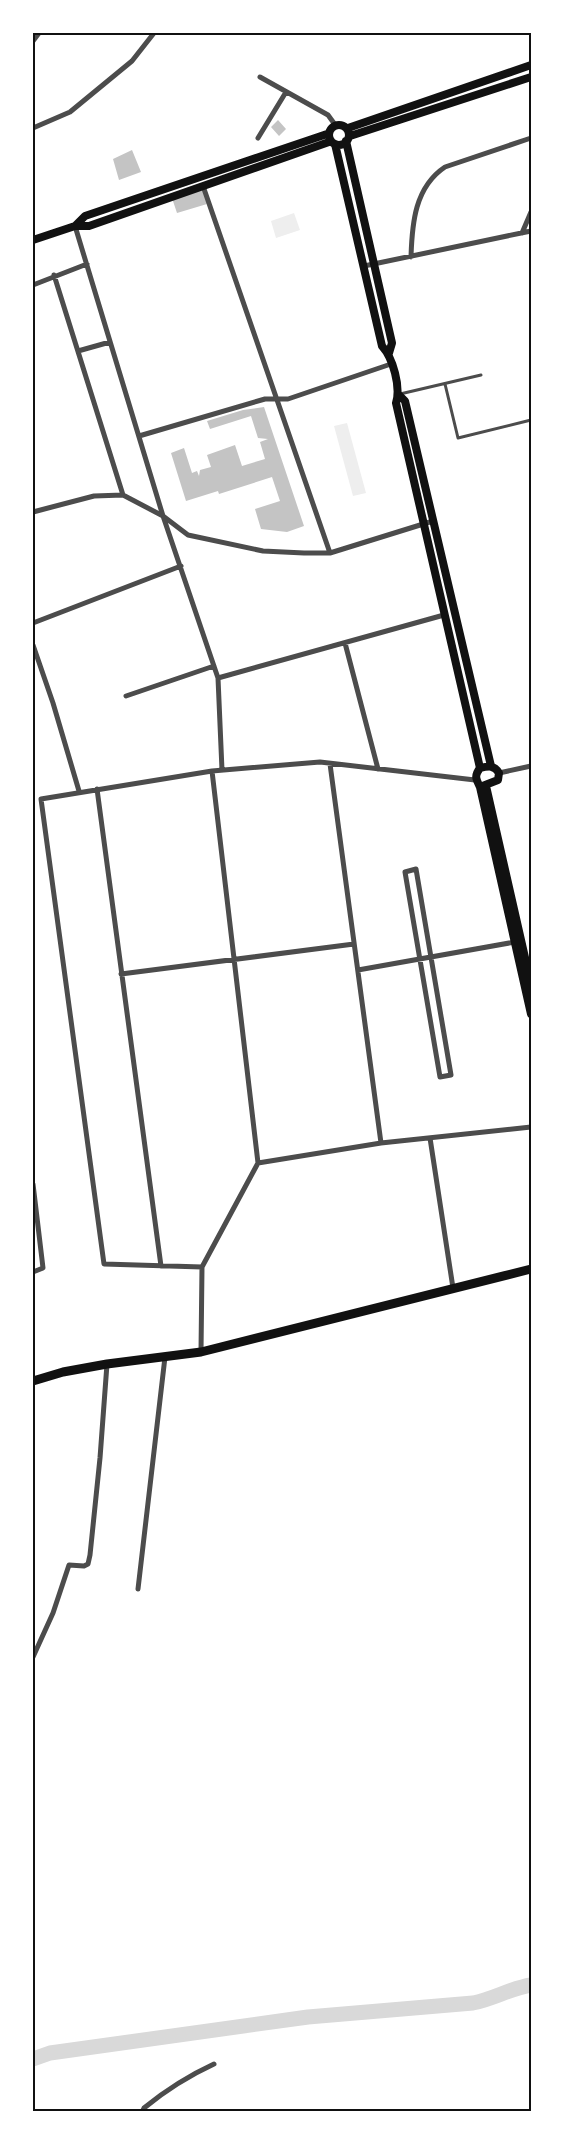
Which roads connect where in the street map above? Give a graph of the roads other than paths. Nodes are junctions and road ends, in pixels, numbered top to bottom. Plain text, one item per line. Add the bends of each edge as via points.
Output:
1 (39, 33) edge
2 (154, 33) edge
3 (33, 41) edge
4 (531, 65) edge
5 (260, 77) dead end
6 (531, 77) edge
7 (286, 92) junction
8 (336, 126) junction
9 (33, 128) edge
10 (348, 135) junction
11 (258, 138) dead end
12 (531, 138) edge
13 (331, 140) junction
14 (203, 186) junction
15 (531, 212) edge
16 (75, 226) junction
17 (531, 231) edge
18 (522, 233) junction
19 (33, 240) edge
20 (411, 257) junction
21 (87, 264) junction
22 (374, 264) junction
23 (364, 266) junction
24 (54, 275) junction
25 (33, 285) edge
26 (110, 342) junction
27 (78, 351) junction
28 (389, 353) junction
29 (391, 364) junction
30 (481, 375) dead end
31 (445, 384) junction
32 (399, 395) junction
33 (277, 399) junction
34 (531, 420) edge
35 (139, 436) junction
36 (123, 495) junction
37 (33, 512) edge
38 (164, 516) junction
39 (433, 520) junction
40 (423, 524) junction
41 (330, 553) junction
42 (182, 566) junction
43 (444, 615) junction
44 (33, 623) edge
45 (345, 643) junction
46 (33, 645) edge
47 (214, 666) junction
48 (218, 678) junction
49 (126, 696) dead end
50 (330, 764) junction
51 (490, 766) junction
52 (531, 766) edge
53 (480, 768) junction
54 (378, 769) junction
55 (222, 770) junction
56 (212, 771) junction
57 (500, 773) junction
58 (475, 780) junction
59 (483, 787) junction
60 (96, 789) junction
61 (79, 791) junction
62 (517, 941) junction
63 (354, 944) junction
64 (431, 957) junction
65 (234, 959) junction
66 (420, 959) junction
67 (358, 970) junction
68 (121, 974) junction
69 (531, 984) edge
70 (531, 1014) edge
71 (531, 1127) edge
72 (430, 1138) junction
73 (381, 1143) junction
74 (258, 1163) junction
75 (33, 1184) edge
76 (161, 1266) junction
77 (202, 1267) junction
78 (531, 1269) edge
79 (33, 1272) edge
80 (453, 1288) junction
81 (201, 1352) junction
82 (165, 1357) junction
83 (106, 1364) junction
84 (33, 1381) edge
85 (138, 1589) dead end
86 (33, 1657) edge
87 (214, 2064) dead end
88 (142, 2112) edge

1 - 3 street
2 - 9 street via 132,61 70,112
4 - 10 main road
5 - 7 street
6 - 10 main road
7 - 8 street via 328,115
7 - 11 street
8 - 10 main road
8 - 13 main road
10 - 13 main road via 341,144
10 - 22 main road
12 - 20 street via 445,167 433,176 418,202
13 - 14 main road
13 - 16 main road via 86,216
13 - 23 main road
14 - 16 main road via 89,226
14 - 33 street
15 - 18 street
16 - 19 main road
16 - 21 street
17 - 18 street
18 - 20 street
20 - 22 street
21 - 24 street
21 - 26 street
22 - 23 street
22 - 28 main road via 392,343
23 - 28 main road via 382,346
24 - 25 street
24 - 27 street
26 - 27 street
26 - 35 street
27 - 36 street
28 - 29 main road
29 - 32 main road
29 - 33 street via 288,399
30 - 31 lane
31 - 32 lane
31 - 34 lane via 458,438
32 - 39 main road via 405,401
32 - 40 main road via 396,403
33 - 35 street via 265,399
33 - 41 street
35 - 38 street
36 - 37 street via 94,496
36 - 38 street
38 - 41 street via 188,536 263,551
38 - 42 street
39 - 40 street
39 - 51 main road
40 - 41 street
40 - 43 main road
42 - 44 street
42 - 47 street
43 - 45 street
43 - 53 main road
45 - 48 street
45 - 54 street
46 - 61 street
47 - 48 street
47 - 49 street
48 - 55 street
50 - 54 street
50 - 55 street
50 - 63 street
51 - 53 main road
51 - 57 main road
52 - 57 street
53 - 58 main road
54 - 58 street
55 - 56 street
56 - 60 street
56 - 65 street
57 - 59 main road via 498,780
58 - 59 main road
59 - 62 main road
60 - 61 street
60 - 68 street
61 - 76 street via 41,799 104,1264
62 - 64 street
62 - 69 main road
62 - 70 main road
63 - 65 street
63 - 67 street
64 - 66 street
64 - 66 street via 417,869 405,872
64 - 66 street via 451,1075 440,1077
65 - 68 street
65 - 74 street
66 - 67 street
67 - 73 street
68 - 76 street
71 - 72 street
72 - 73 street
72 - 80 street
73 - 74 street
74 - 77 street
75 - 79 street via 43,1268
76 - 77 street
77 - 81 street
78 - 80 main road
80 - 81 main road
81 - 82 main road
82 - 83 main road
82 - 85 street
83 - 84 main road
83 - 86 street via 88,1564 69,1565
87 - 88 street via 170,2087

